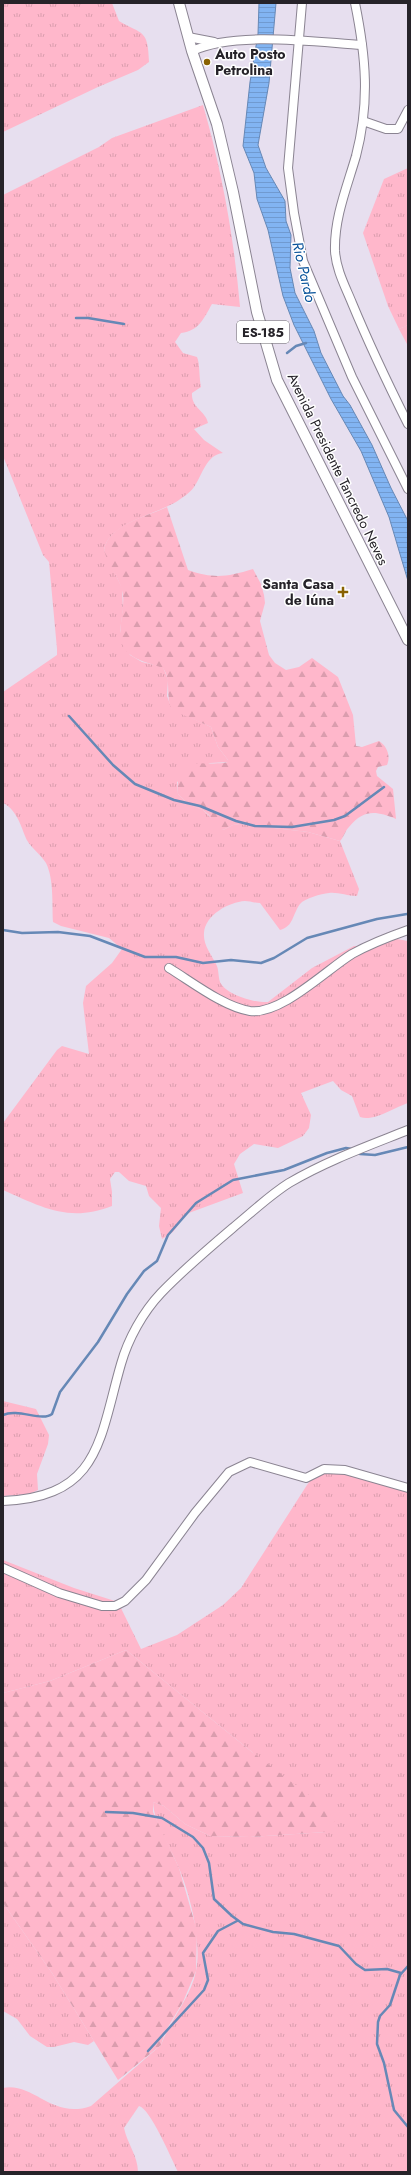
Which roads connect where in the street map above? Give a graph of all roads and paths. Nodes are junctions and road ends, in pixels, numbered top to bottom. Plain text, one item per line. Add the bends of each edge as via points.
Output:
1 (179, 3) edge
2 (302, 3) edge
3 (355, 3) edge
4 (188, 37) junction
5 (217, 42) junction
6 (300, 42) junction
7 (362, 45) junction
8 (192, 51) junction
9 (408, 110) edge
10 (363, 121) junction
11 (408, 424) edge
12 (408, 488) edge
13 (408, 640) edge
14 (408, 930) edge
15 (169, 968) dead end
16 (408, 1130) edge
17 (408, 1488) edge
18 (3, 1501) edge
19 (3, 1568) edge

1 - 4 main road, Avenida Presidente Tancredo Neves / ES-185
2 - 6 street
3 - 7 street
4 - 5 street
4 - 8 main road, Avenida Presidente Tancredo Neves / ES-185
5 - 6 street
5 - 8 street
6 - 7 street
6 - 12 street via 288,168 303,261 352,377
7 - 10 street via 366,97
8 - 13 main road, Avenida Presidente Tancredo Neves / ES-185 via 217,124 257,312 277,380
9 - 10 street via 398,129 386,129
10 - 11 street via 336,229 337,265 371,350
14 - 15 street via 372,943 288,999 266,1010 239,1008
16 - 18 street via 289,1183 246,1216 171,1283 146,1311 133,1334 121,1362 104,1431 92,1458 80,1474 68,1485 44,1496
17 - 19 street via 345,1470 324,1468 306,1478 250,1462 240,1465 228,1472 146,1580 125,1601 115,1606 102,1606 59,1593

